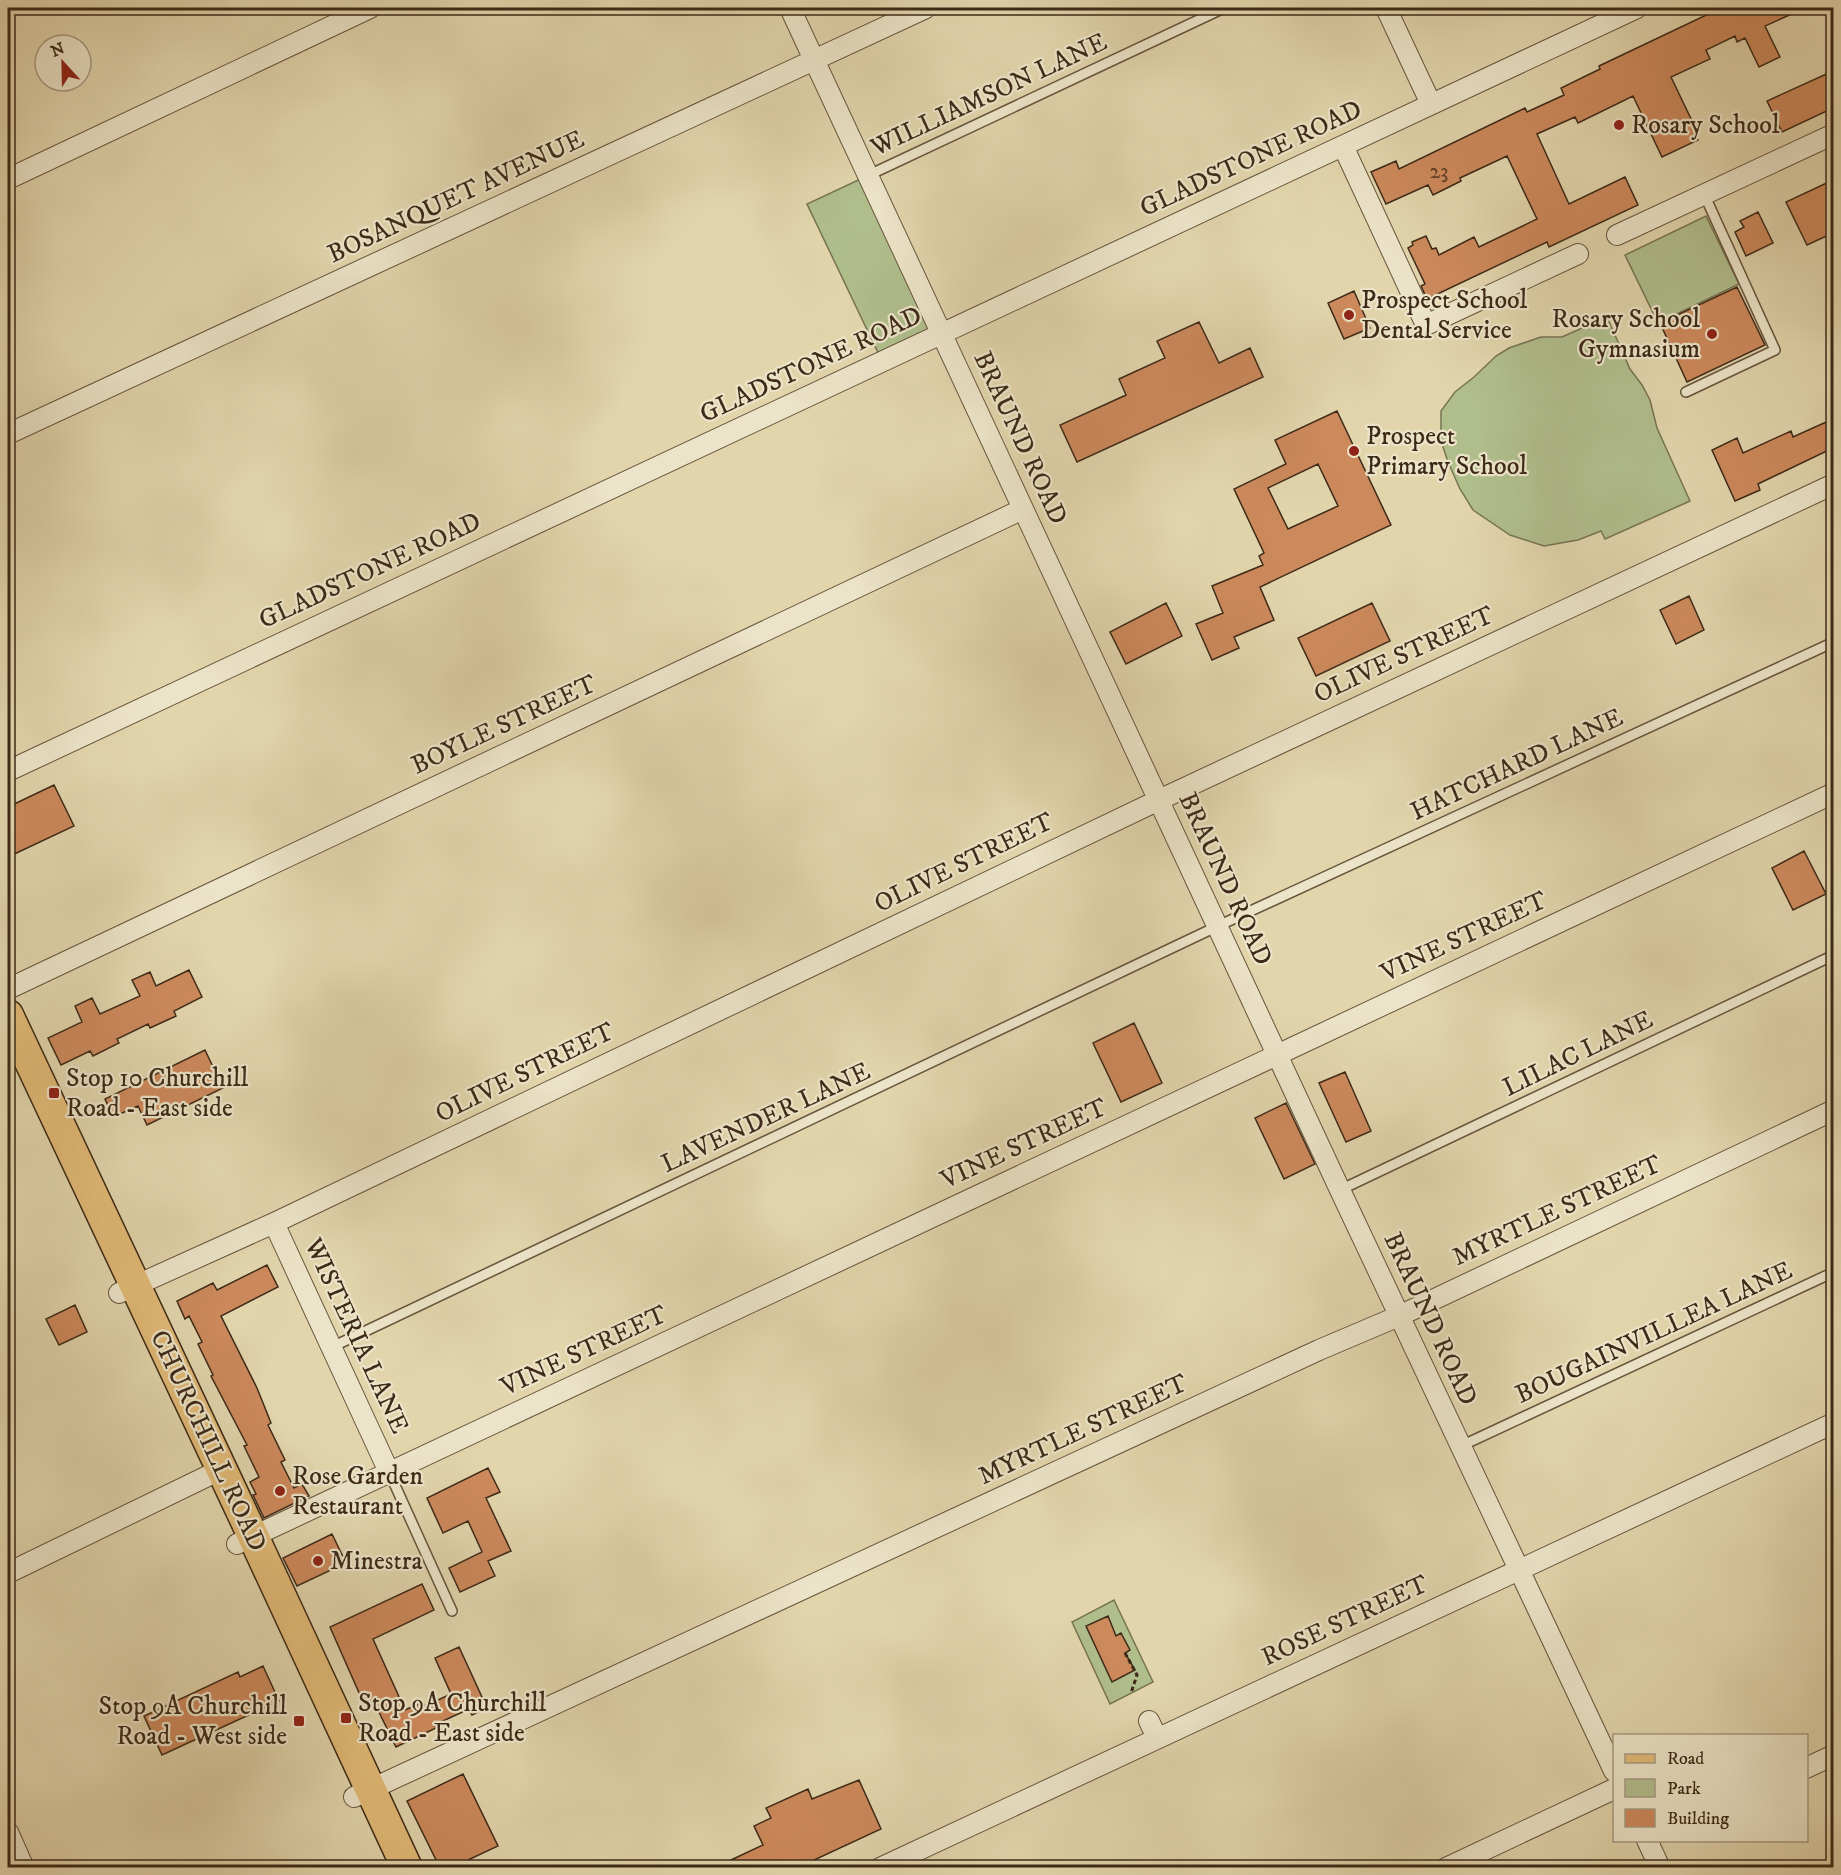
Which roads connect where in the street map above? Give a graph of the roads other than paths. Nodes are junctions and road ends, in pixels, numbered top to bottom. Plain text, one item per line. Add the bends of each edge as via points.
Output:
1 (370, 8) edge
2 (790, 8) edge
3 (926, 8) edge
4 (1224, 8) edge
5 (1386, 8) edge
6 (1637, 8) edge
7 (815, 60) junction
8 (1431, 104) junction
9 (1833, 134) edge
10 (1343, 146) junction
11 (869, 175) junction
12 (8, 179) edge
13 (1704, 194) junction
14 (1617, 236) dead end
15 (1578, 254) dead end
16 (941, 333) junction
17 (1686, 392) dead end
18 (8, 434) edge
19 (1833, 484) edge
20 (1023, 509) junction
21 (1833, 642) edge
22 (8, 771) edge
23 (1833, 794) edge
24 (1159, 800) junction
25 (1218, 926) junction
26 (1833, 955) edge
27 (8, 989) edge
28 (8, 1015) edge
29 (1277, 1055) junction
30 (8, 1058) edge
31 (1833, 1110) edge
32 (1340, 1191) junction
33 (274, 1223) junction
34 (1833, 1272) edge
35 (127, 1289) junction
36 (1399, 1316) junction
37 (332, 1347) junction
38 (1833, 1423) edge
39 (1460, 1447) junction
40 (389, 1472) junction
41 (214, 1473) junction
42 (245, 1540) junction
43 (1518, 1570) junction
44 (8, 1573) edge
45 (452, 1611) dead end
46 (1833, 1755) edge
47 (1808, 1767) edge
48 (1613, 1769) edge
49 (1613, 1789) edge
50 (362, 1793) junction
51 (8, 1832) edge
52 (1649, 1842) edge
53 (24, 1868) edge
54 (387, 1868) edge
55 (406, 1868) edge
56 (880, 1868) edge
57 (1446, 1868) edge
58 (1660, 1868) edge

1 - 12 street
2 - 7 street, BRAUND ROAD
3 - 7 street, BOSANQUET AVENUE
4 - 11 lane, WILLIAMSON LANE
5 - 8 street
6 - 8 street, GLADSTONE ROAD
7 - 11 street, BRAUND ROAD
7 - 18 street, BOSANQUET AVENUE
8 - 10 street, GLADSTONE ROAD
9 - 13 street
10 - 15 street via 1426,325
10 - 16 street, GLADSTONE ROAD
11 - 16 street, BRAUND ROAD
13 - 14 street
13 - 17 lane via 1775,350
16 - 20 street, BRAUND ROAD
16 - 22 street, GLADSTONE ROAD
19 - 24 street, OLIVE STREET
20 - 24 street, BRAUND ROAD
20 - 27 street, BOYLE STREET
21 - 25 lane, HATCHARD LANE
23 - 29 street, VINE STREET
24 - 25 street, BRAUND ROAD
24 - 33 street, OLIVE STREET
25 - 29 street, BRAUND ROAD
25 - 37 lane, LAVENDER LANE
26 - 32 lane, LILAC LANE
28 - 35 main road, CHURCHILL ROAD
29 - 32 street, BRAUND ROAD
29 - 40 street, VINE STREET
30 - 35 main road, CHURCHILL ROAD
31 - 36 street, MYRTLE STREET
32 - 36 street, BRAUND ROAD
33 - 35 street, OLIVE STREET
33 - 37 street, WISTERIA LANE
34 - 39 lane, BOUGAINVILLEA LANE
35 - 41 main road, CHURCHILL ROAD
36 - 39 street, BRAUND ROAD
36 - 50 street, MYRTLE STREET
37 - 40 street, WISTERIA LANE
38 - 43 street, ROSE STREET
39 - 43 street, BRAUND ROAD
40 - 42 street, VINE STREET
40 - 45 lane
41 - 42 main road, CHURCHILL ROAD
41 - 44 street
42 - 50 main road, CHURCHILL ROAD
43 - 48 street, BRAUND ROAD
43 - 56 street, ROSE STREET via 1153,1729
46 - 47 street
49 - 57 street
50 - 54 main road, CHURCHILL ROAD
50 - 55 main road, CHURCHILL ROAD
51 - 53 street
52 - 58 street

